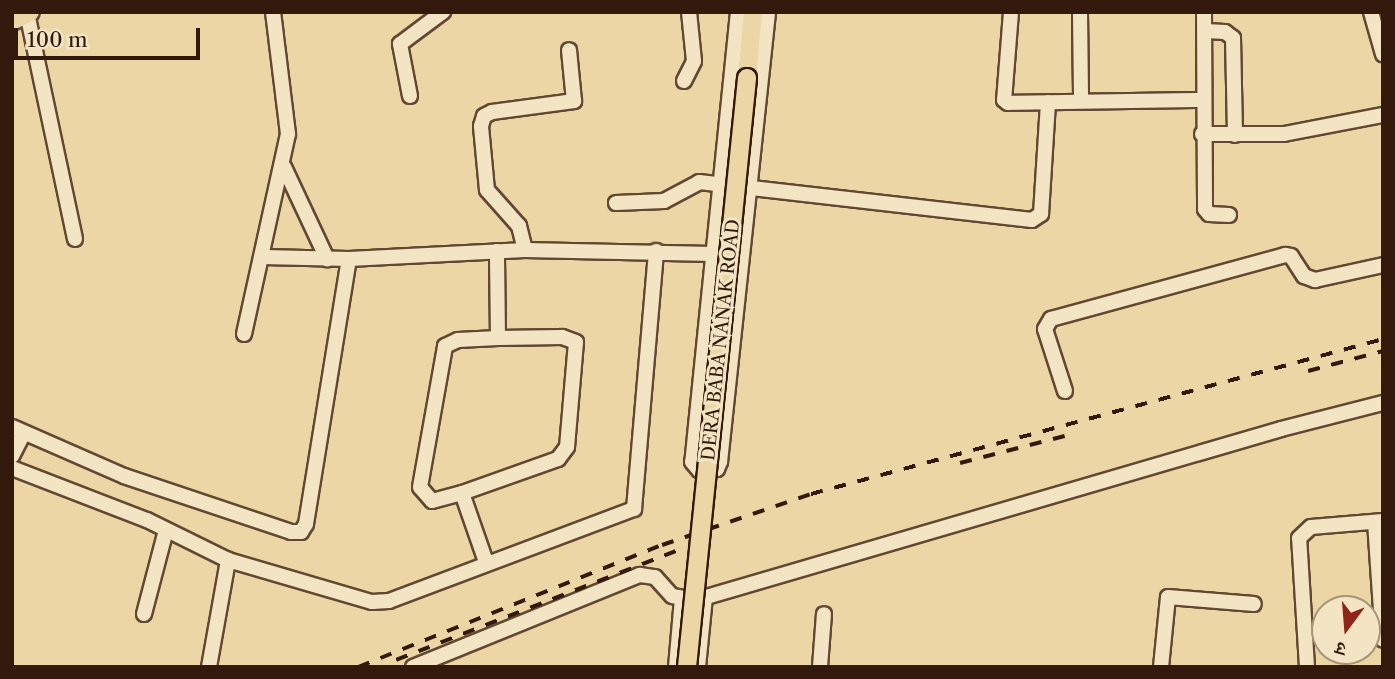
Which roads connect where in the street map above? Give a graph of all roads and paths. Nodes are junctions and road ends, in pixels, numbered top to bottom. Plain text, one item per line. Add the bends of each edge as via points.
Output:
1 (273, 12) edge
2 (443, 12) edge
3 (688, 12) edge
4 (738, 12) edge
5 (753, 12) edge
6 (768, 12) edge
7 (1011, 12) edge
8 (1080, 12) edge
9 (1204, 12) edge
10 (1371, 12) edge
11 (28, 13) edge
12 (12, 21) edge
13 (1205, 31) junction
14 (569, 50) dead end
15 (1383, 54) edge
16 (684, 81) dead end
17 (410, 96) dead end
18 (1080, 100) junction
19 (1204, 100) junction
20 (1048, 102) junction
21 (1383, 115) edge
22 (1202, 134) junction
23 (1236, 135) junction
24 (284, 167) junction
25 (720, 184) junction
26 (750, 187) junction
27 (616, 202) dead end
28 (1229, 215) dead end
29 (75, 239) dead end
30 (525, 250) junction
31 (497, 251) junction
32 (656, 251) junction
33 (713, 254) junction
34 (262, 257) junction
35 (327, 259) junction
36 (349, 259) junction
37 (1383, 265) edge
38 (244, 334) dead end
39 (498, 338) junction
40 (1065, 391) dead end
41 (1383, 404) edge
42 (18, 430) edge
43 (12, 456) edge
44 (12, 468) edge
45 (462, 493) junction
46 (1379, 522) edge
47 (166, 530) junction
48 (228, 560) junction
49 (486, 562) junction
50 (705, 597) junction
51 (682, 599) junction
52 (1254, 604) dead end
53 (144, 614) dead end
54 (824, 614) dead end
55 (1383, 640) edge
56 (209, 667) edge
57 (413, 667) edge
58 (676, 667) edge
59 (687, 667) edge
60 (698, 667) edge
61 (820, 667) edge
62 (1161, 667) edge
63 (1307, 667) edge

1 - 24 street via 288,134
2 - 17 street via 400,44
3 - 16 street via 694,61
4 - 25 street
5 - 59 main road, DERA BABA NANAK ROAD, bridge
6 - 26 street
7 - 20 street via 1004,100 1011,104
8 - 18 street
9 - 13 street
10 - 15 street
11 - 12 main road
11 - 29 street
13 - 19 street
13 - 23 street via 1225,32 1233,38
14 - 30 street via 574,101 492,112 484,116 481,126 486,190 519,226
18 - 19 street
18 - 20 street
19 - 22 street
20 - 26 street via 1037,219
21 - 23 street via 1322,130
22 - 23 street
22 - 28 street via 1206,212
24 - 34 street
24 - 35 street
25 - 26 street
25 - 27 street via 690,184 664,201
25 - 33 street
26 - 33 street via 720,463 717,469 699,470 692,461
30 - 31 street
30 - 32 street
31 - 36 street
31 - 39 street
32 - 33 street
32 - 49 street via 637,503 628,512
34 - 35 street
34 - 38 street
35 - 36 street
36 - 42 street via 306,524 301,531 291,532 124,476
37 - 40 street via 1315,280 1304,276 1292,256 1285,255 1051,319 1045,329
39 - 45 street via 450,342 442,351 420,487 432,500
39 - 45 street via 569,338 576,342 567,447 558,459
41 - 50 street via 1280,429
42 - 43 street
44 - 47 street
45 - 49 street
46 - 55 street
46 - 63 street via 1311,527 1299,538
47 - 48 street
47 - 53 street
48 - 49 street via 378,602
48 - 56 street
50 - 51 street
50 - 60 street
51 - 57 street via 666,592 655,577 640,575
51 - 58 street
52 - 62 street via 1168,597
54 - 61 street

